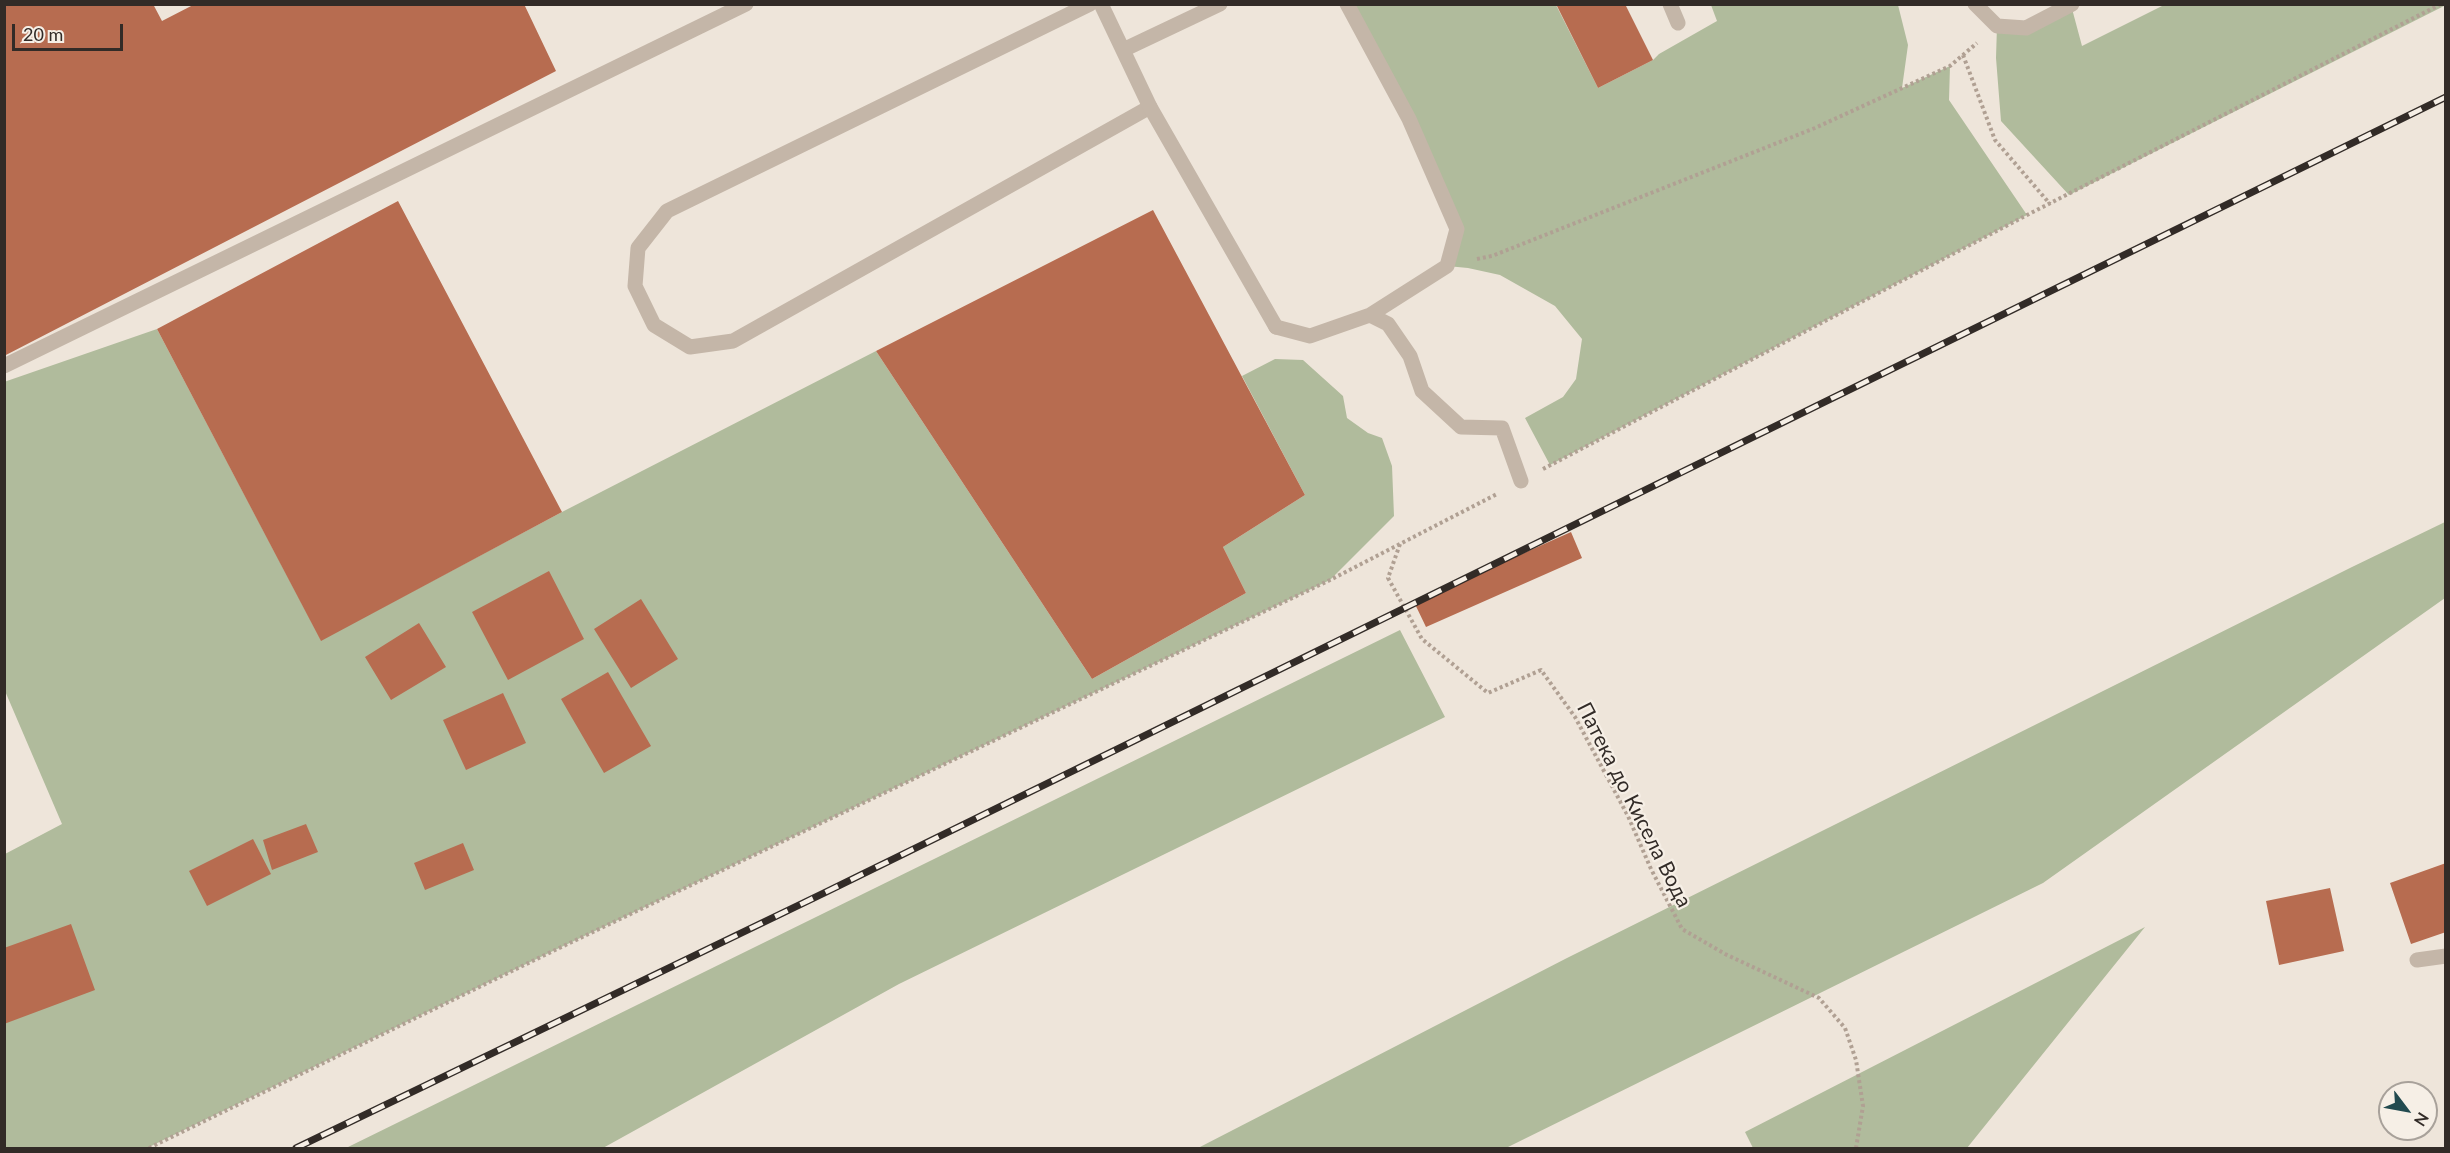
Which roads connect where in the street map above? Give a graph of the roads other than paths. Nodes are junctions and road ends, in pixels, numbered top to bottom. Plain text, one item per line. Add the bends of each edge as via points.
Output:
1 (747, 4) edge
2 (1090, 4) edge
3 (1101, 4) edge
4 (1220, 4) edge
5 (1347, 4) edge
6 (1670, 4) edge
7 (1975, 4) edge
8 (2072, 4) edge
9 (1678, 23) dead end
10 (1123, 50) junction
11 (1150, 107) junction
12 (1370, 315) junction
13 (4, 366) edge
14 (1521, 481) road end
15 (2445, 956) edge
16 (2418, 960) dead end

1 - 13 street
2 - 11 street via 667,211 638,248 635,286 654,325 690,347 733,341
3 - 10 street
4 - 10 street
5 - 12 street via 1409,118 1457,230 1447,266
6 - 9 street
7 - 8 street via 1997,26 2026,28
10 - 11 street
11 - 12 street via 1276,327 1310,336
12 - 14 street via 1388,324 1410,356 1422,391 1461,427 1502,428
15 - 16 street

